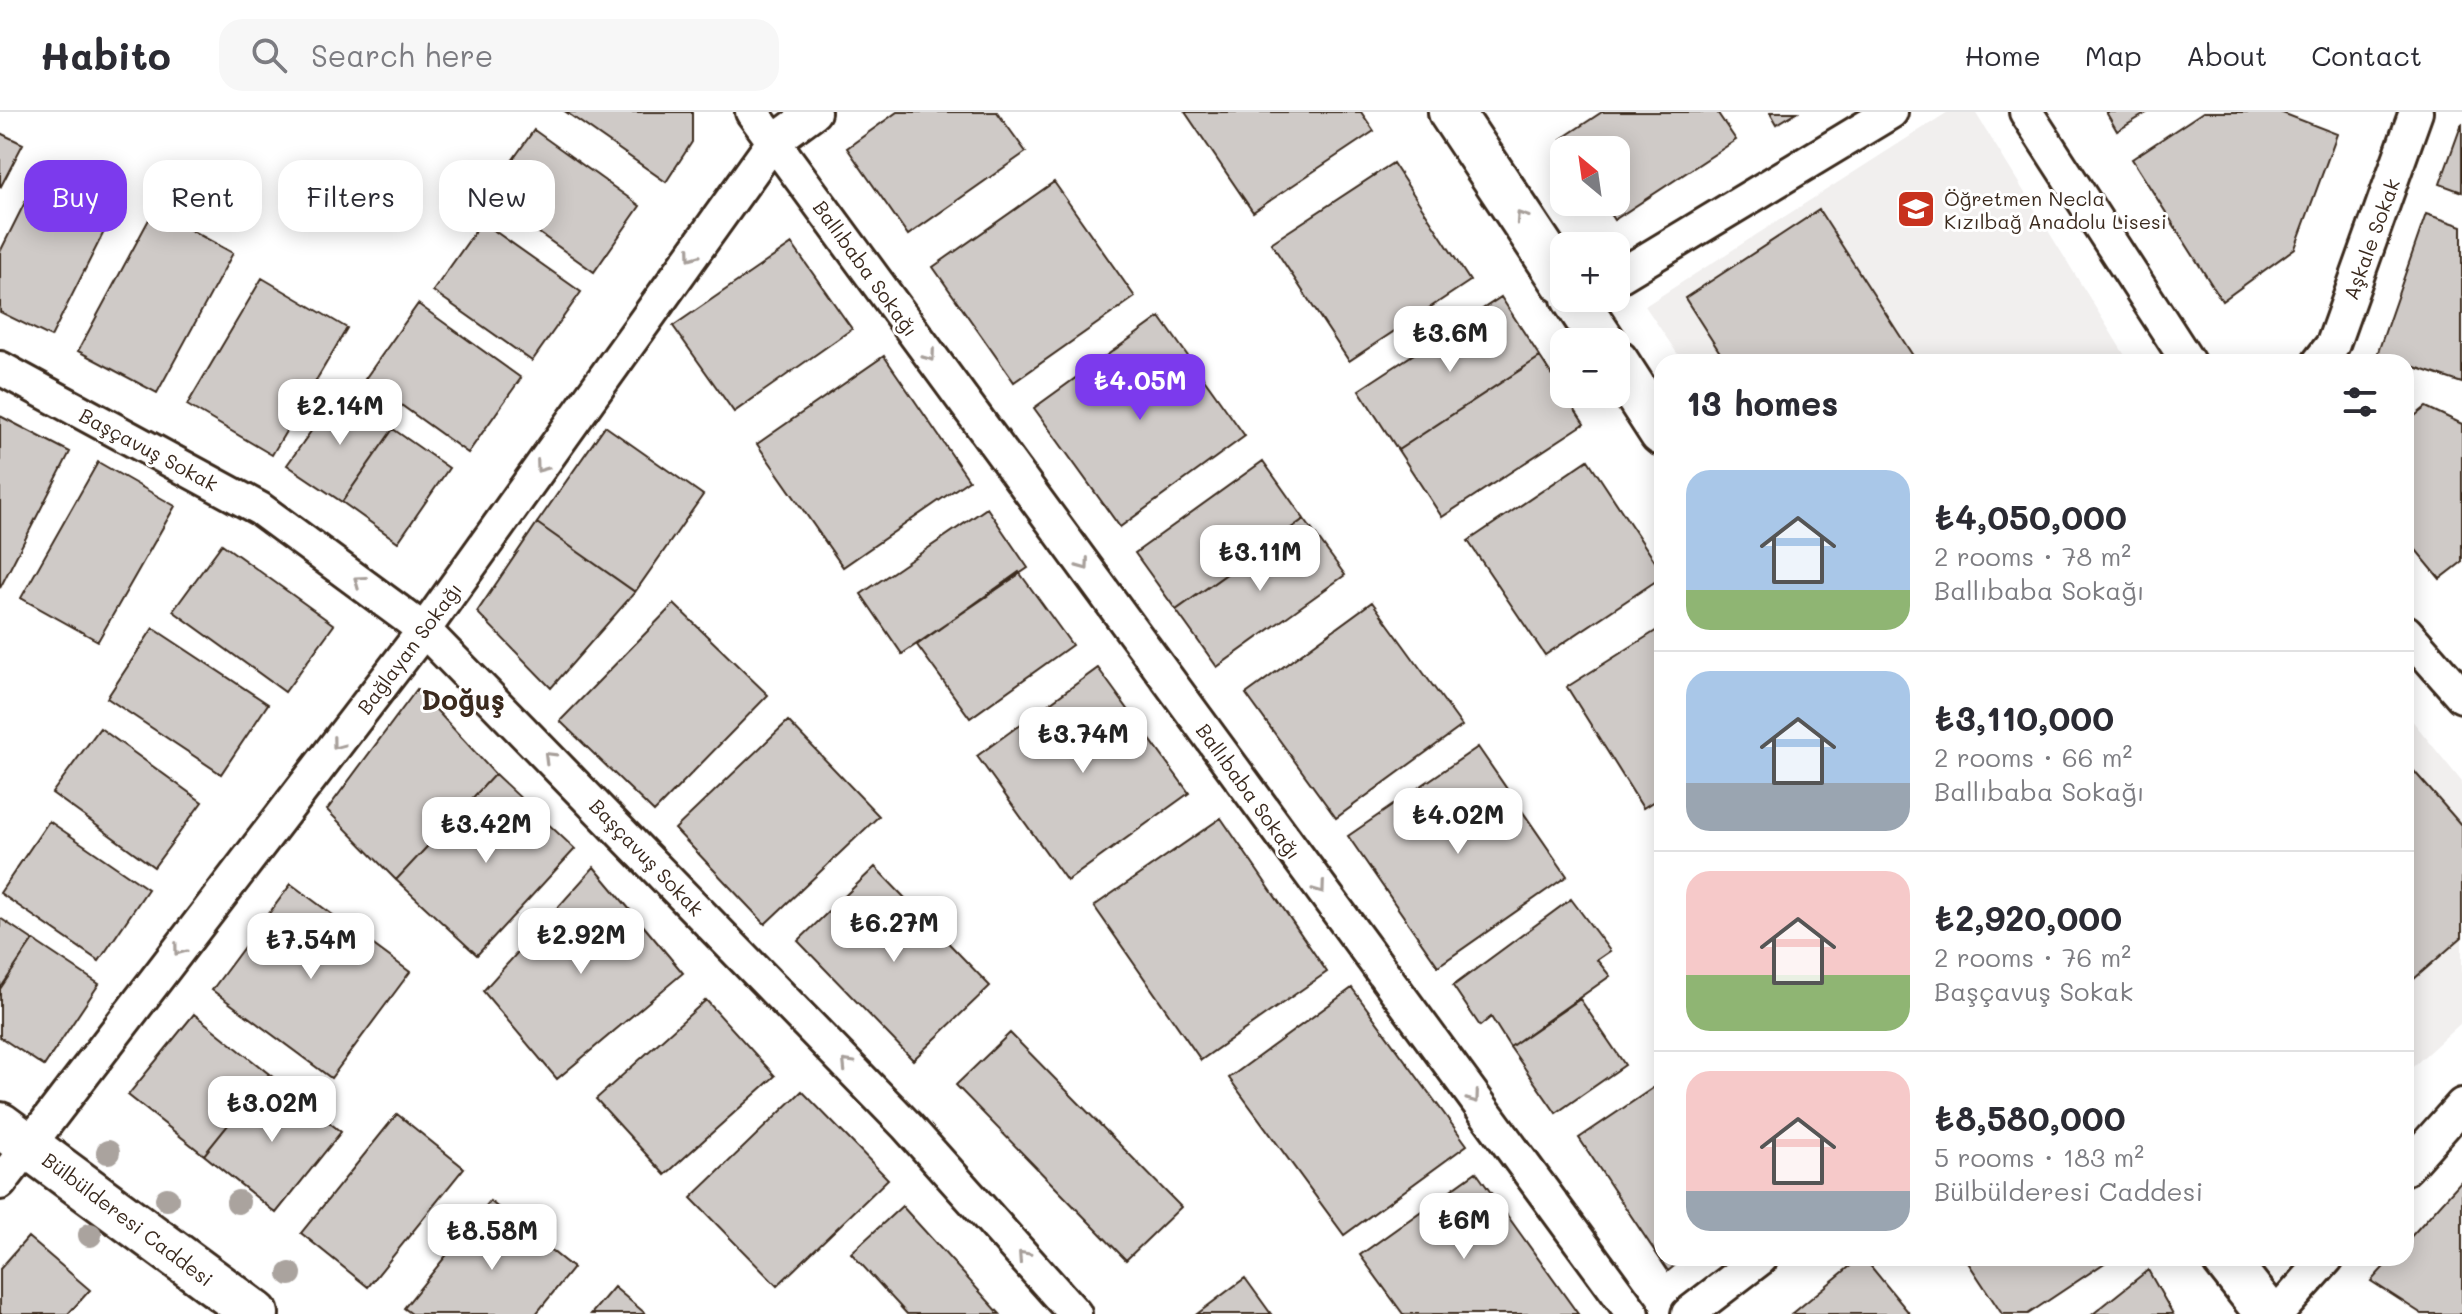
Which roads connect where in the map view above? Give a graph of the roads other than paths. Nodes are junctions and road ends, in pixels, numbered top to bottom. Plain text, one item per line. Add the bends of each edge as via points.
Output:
1 (752, 112) edge
2 (814, 112) edge
3 (1451, 112) edge
4 (1891, 112) edge
5 (2026, 112) edge
6 (2416, 112) edge
7 (773, 142) junction
8 (1550, 258) edge
9 (1630, 270) edge
10 (2183, 354) edge
11 (2325, 354) edge
12 (0, 368) edge
13 (1630, 384) edge
14 (1654, 421) edge
15 (424, 630) junction
16 (2414, 641) edge
17 (2462, 696) edge
18 (2462, 1105) edge
19 (15, 1135) edge
20 (2414, 1159) edge
21 (0, 1183) edge
22 (1751, 1266) edge
23 (2230, 1266) edge
24 (2320, 1266) edge
25 (256, 1314) edge
26 (1075, 1314) edge
27 (1633, 1314) edge
28 (1688, 1314) edge
29 (2268, 1314) edge
30 (2277, 1314) edge

1 - 7 street, Ballıbaba Sokağı
2 - 7 street, Bağlayan Sokağı
8 -> 3 main road
4 - 9 street
5 - 10 street
6 - 11 street, Aşkale Sokak
7 -> 15 street, Bağlayan Sokağı
7 -> 27 street, Ballıbaba Sokağı
15 -> 12 street, Başçavuş Sokak via 260,509
13 - 14 main road
15 -> 19 street, Bağlayan Sokağı
26 -> 15 street, Başçavuş Sokak via 907,1126
16 - 17 street
18 - 20 street
19 - 21 street, Bağlayan Sokağı
19 - 25 main road, Bülbülderesi Caddesi
22 - 28 street
23 - 29 main road
24 - 30 street

